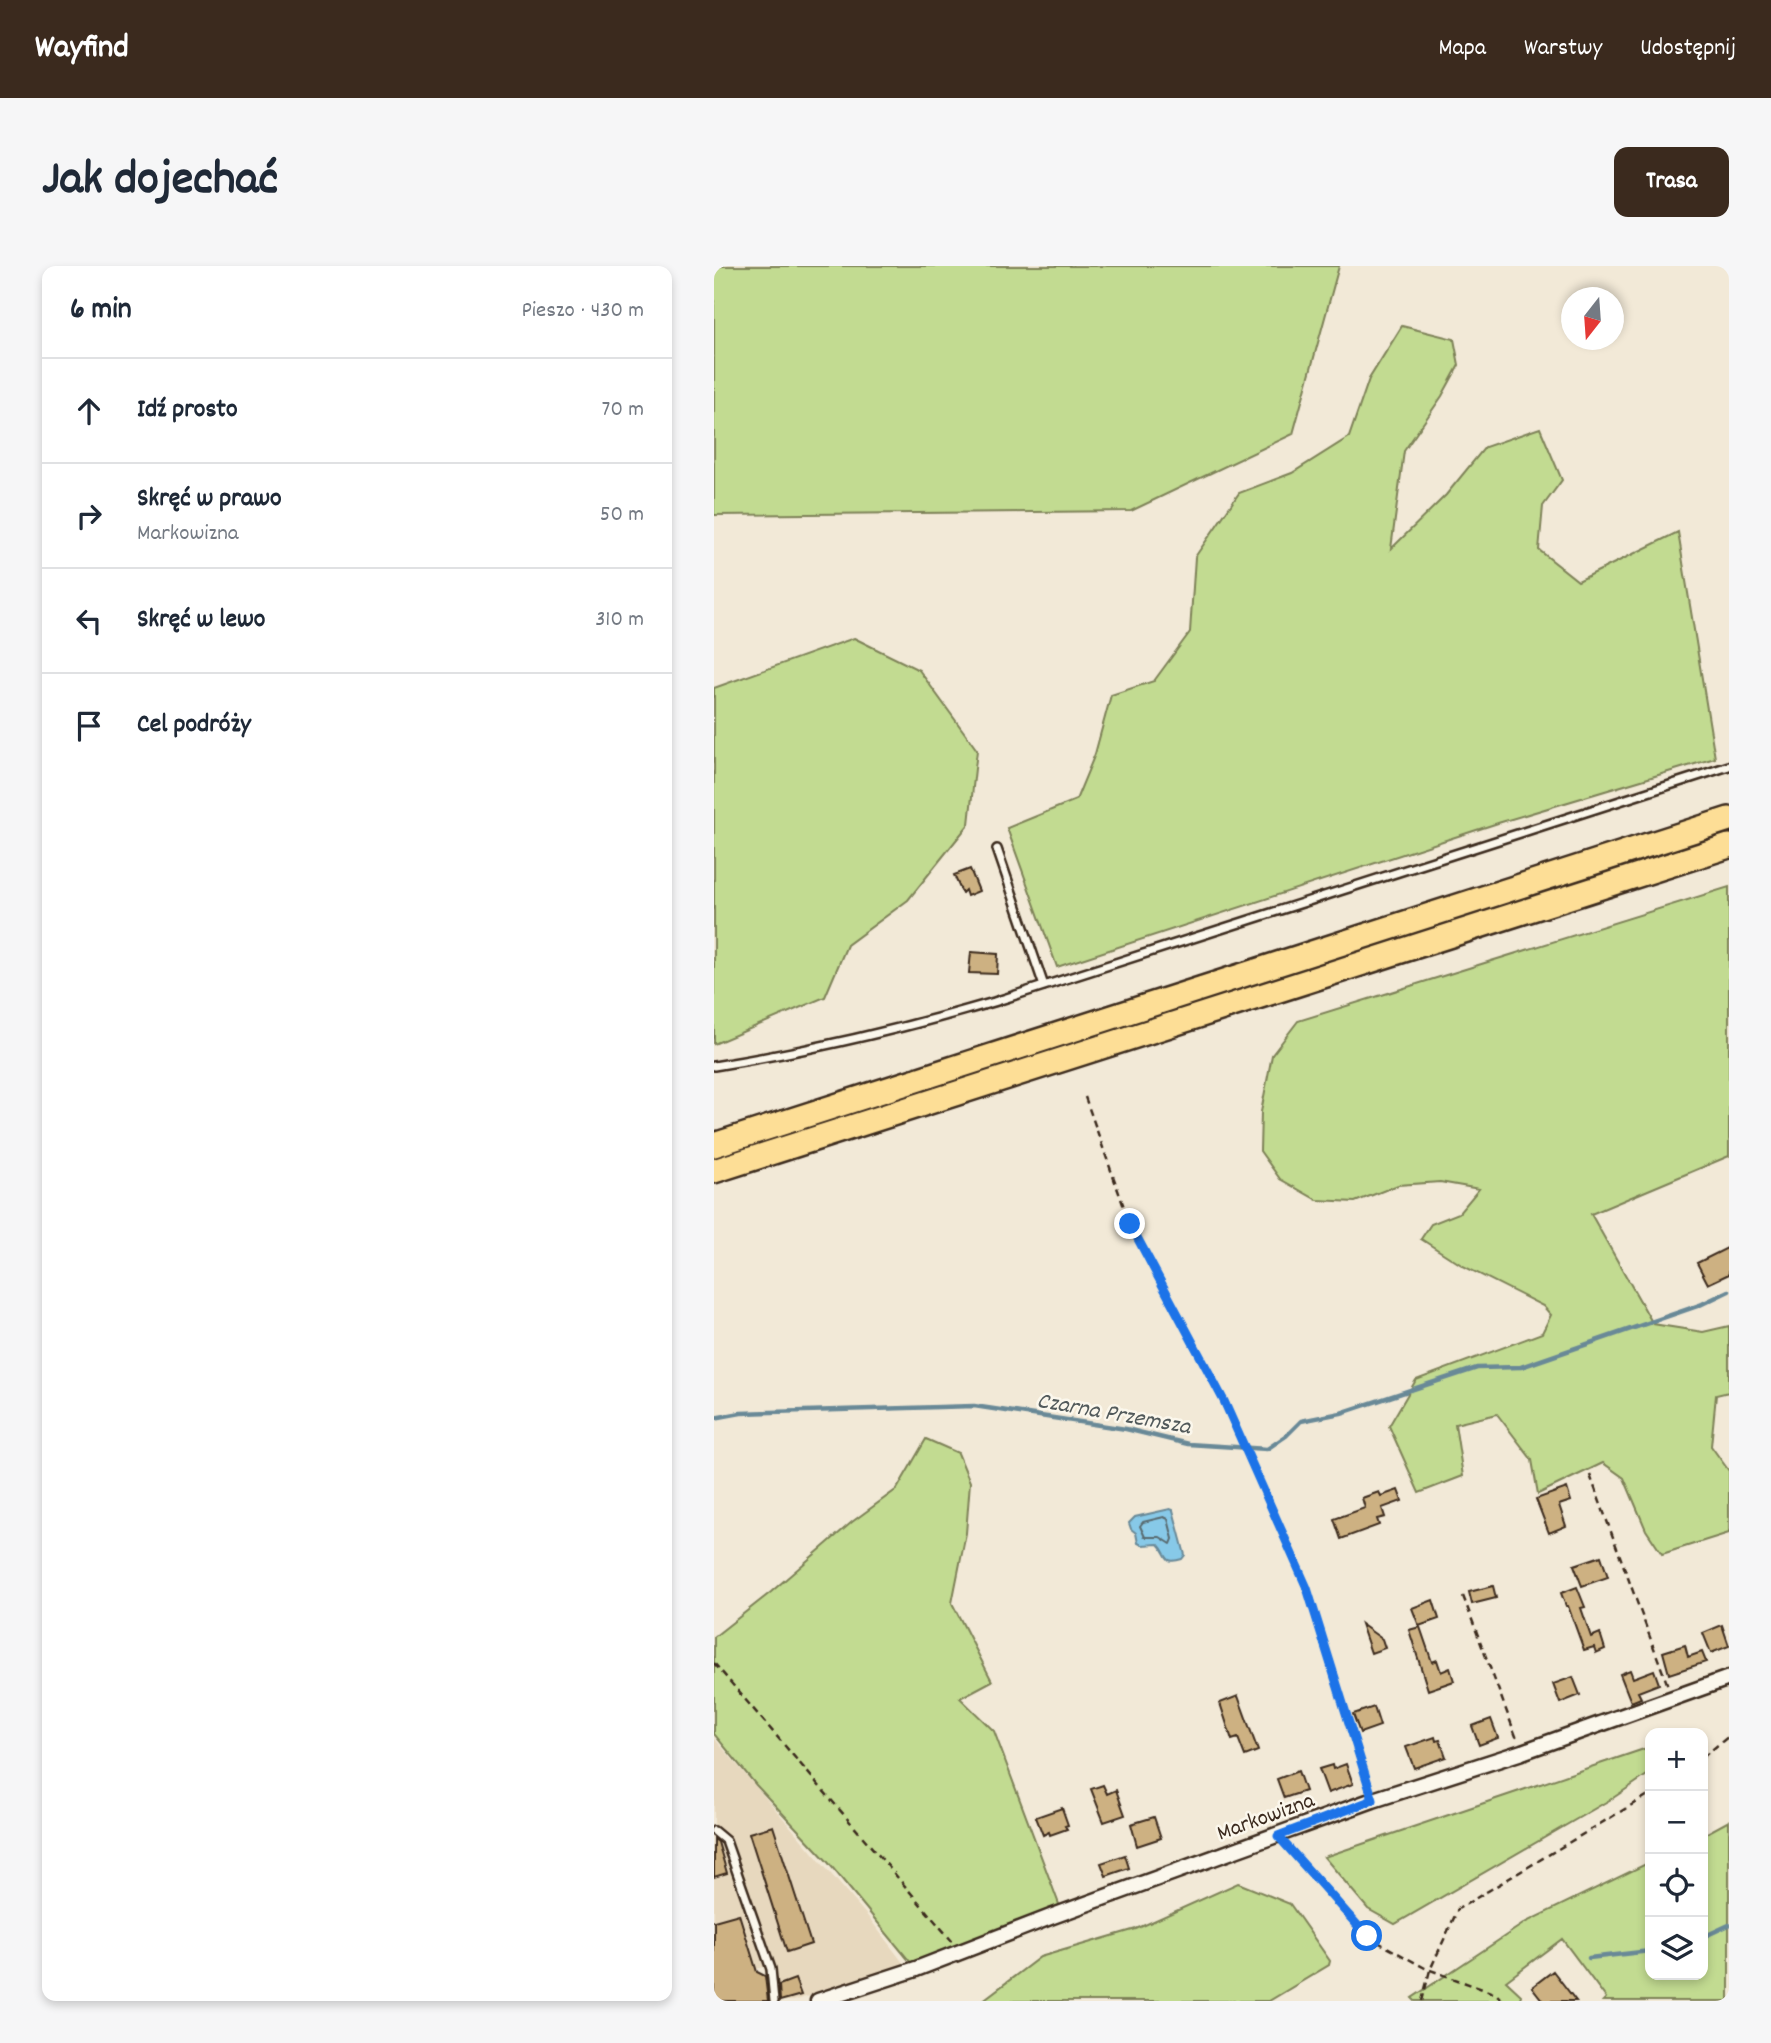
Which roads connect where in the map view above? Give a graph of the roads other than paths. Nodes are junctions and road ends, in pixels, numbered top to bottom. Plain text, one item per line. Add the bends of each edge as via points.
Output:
1 (1729, 766) edge
2 (1729, 819) edge
3 (1729, 846) edge
4 (997, 849) dead end
5 (1044, 986) junction
6 (714, 1066) edge
7 (714, 1145) edge
8 (714, 1171) edge
9 (1729, 1678) edge
10 (714, 1831) edge
11 (774, 2001) edge
12 (818, 2001) edge

1 - 5 lane
2 - 7 main road
3 - 8 main road
4 - 5 lane
5 - 6 lane via 909,1027
9 - 12 street, Markowizna via 1373,1800
10 - 11 lane via 726,1841 771,1969

